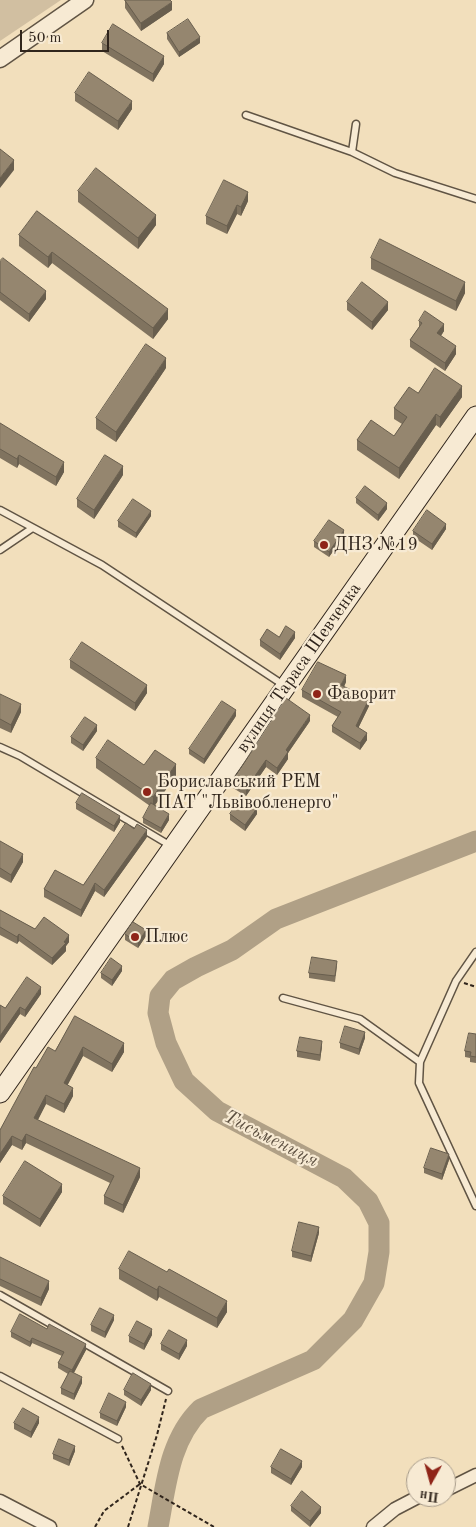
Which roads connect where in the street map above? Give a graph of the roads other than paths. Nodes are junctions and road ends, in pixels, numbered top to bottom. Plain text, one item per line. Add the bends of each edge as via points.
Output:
1 (85, 0) edge
2 (0, 59) edge
3 (246, 115) dead end
4 (356, 124) dead end
5 (352, 152) junction
6 (476, 199) edge
7 (476, 416) edge
8 (0, 510) edge
9 (31, 529) junction
10 (0, 550) edge
11 (286, 687) junction
12 (0, 747) edge
13 (172, 847) junction
14 (476, 952) edge
15 (283, 998) dead end
16 (420, 1062) junction
17 (0, 1093) edge
18 (476, 1206) edge
19 (0, 1295) edge
20 (0, 1376) edge
21 (168, 1392) road end
22 (118, 1439) road end
23 (476, 1475) edge
24 (456, 1485) edge
25 (0, 1501) edge
26 (406, 1503) edge
27 (50, 1527) edge
28 (373, 1527) edge

1 - 2 street
3 - 5 lane
4 - 5 lane
5 - 6 lane via 395,172
7 - 11 main road, вулиця Тараса Шевченка
8 - 9 lane
9 - 10 lane
9 - 11 lane via 102,565
11 - 13 main road, вулиця Тараса Шевченка
12 - 13 lane
13 - 17 main road, вулиця Тараса Шевченка
14 - 16 lane via 456,981
15 - 16 lane via 360,1019
16 - 18 lane via 419,1083
19 - 21 lane
20 - 22 lane
23 - 24 street
25 - 27 street
26 - 28 street

